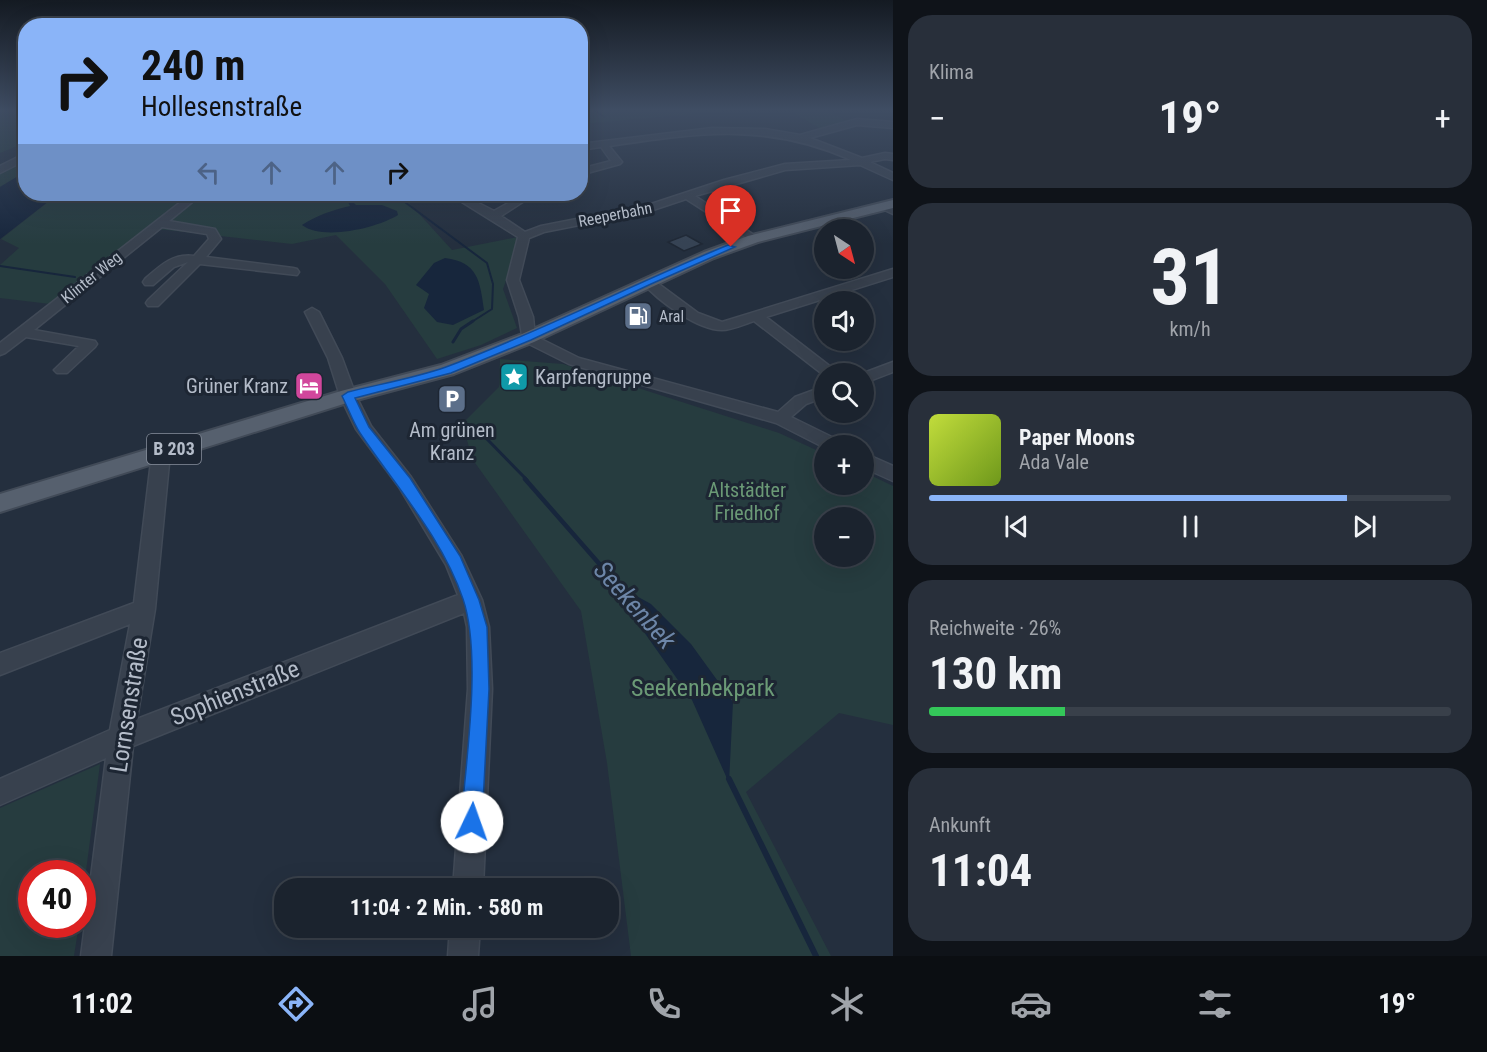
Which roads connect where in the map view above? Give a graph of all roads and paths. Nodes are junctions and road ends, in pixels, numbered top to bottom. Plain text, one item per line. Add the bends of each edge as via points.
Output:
1 (13, 155) edge
2 (611, 155) edge
3 (842, 155) edge
4 (890, 155) edge
5 (18, 160) edge
6 (861, 162) junction
7 (4, 168) edge
8 (588, 170) edge
9 (893, 177) edge
10 (688, 196) junction
11 (188, 201) edge
12 (472, 201) edge
13 (520, 201) edge
14 (890, 207) edge
15 (504, 213) junction
16 (158, 223) junction
17 (524, 236) junction
18 (753, 239) junction
19 (198, 260) junction
20 (293, 272) dead end
21 (893, 273) edge
22 (148, 282) dead end
23 (648, 282) junction
24 (153, 303) dead end
25 (312, 312) dead end
26 (756, 316) junction
27 (23, 332) junction
28 (528, 338) junction
29 (0, 350) edge
30 (818, 363) edge
31 (893, 367) edge
32 (62, 370) dead end
33 (874, 374) edge
34 (814, 394) edge
35 (348, 396) junction
36 (782, 419) junction
37 (814, 435) edge
38 (161, 453) junction
39 (874, 465) edge
40 (893, 474) edge
41 (0, 503) edge
42 (471, 600) junction
43 (144, 609) junction
44 (0, 664) edge
45 (121, 738) junction
46 (0, 792) edge
47 (469, 878) edge
48 (464, 938) edge
49 (96, 956) edge
50 (463, 956) edge

1 - 7 street
2 - 8 street via 617,162
3 - 6 street
4 - 6 street, Reeperbahn
5 - 7 street
6 - 9 street
6 - 10 street, Reeperbahn via 785,167
10 - 17 street, Reeperbahn via 650,208 536,227
10 - 18 street
11 - 16 street, Klinter Weg
12 - 15 street
13 - 15 street
14 - 18 main road, B 203
15 - 17 street
16 - 19 street via 211,231 215,239
16 - 27 street, Klinter Weg
17 - 28 street via 513,280 526,317
18 - 23 main road, B 203
19 - 20 street
19 - 22 street via 174,261
19 - 24 street
21 - 26 street
23 - 26 street via 711,326
23 - 28 main road, B 203
25 - 35 street
26 - 30 street
27 - 29 street, Klinter Weg
27 - 32 street via 90,344
28 - 35 main road, B 203 via 447,370
28 - 36 street via 574,361
31 - 33 street
34 - 36 street via 787,409
35 - 38 main road, B 203
35 - 42 street via 364,429 405,482 454,561
36 - 37 street
38 - 41 main road, B 203
38 - 43 street, Lornsenstraße
39 - 40 street
42 - 45 street, Sophienstraße
42 - 47 street via 478,627 480,689
43 - 44 street
43 - 45 street, Lornsenstraße
45 - 46 street, Sophienstraße
45 - 49 street, Lornsenstraße
48 - 50 street

